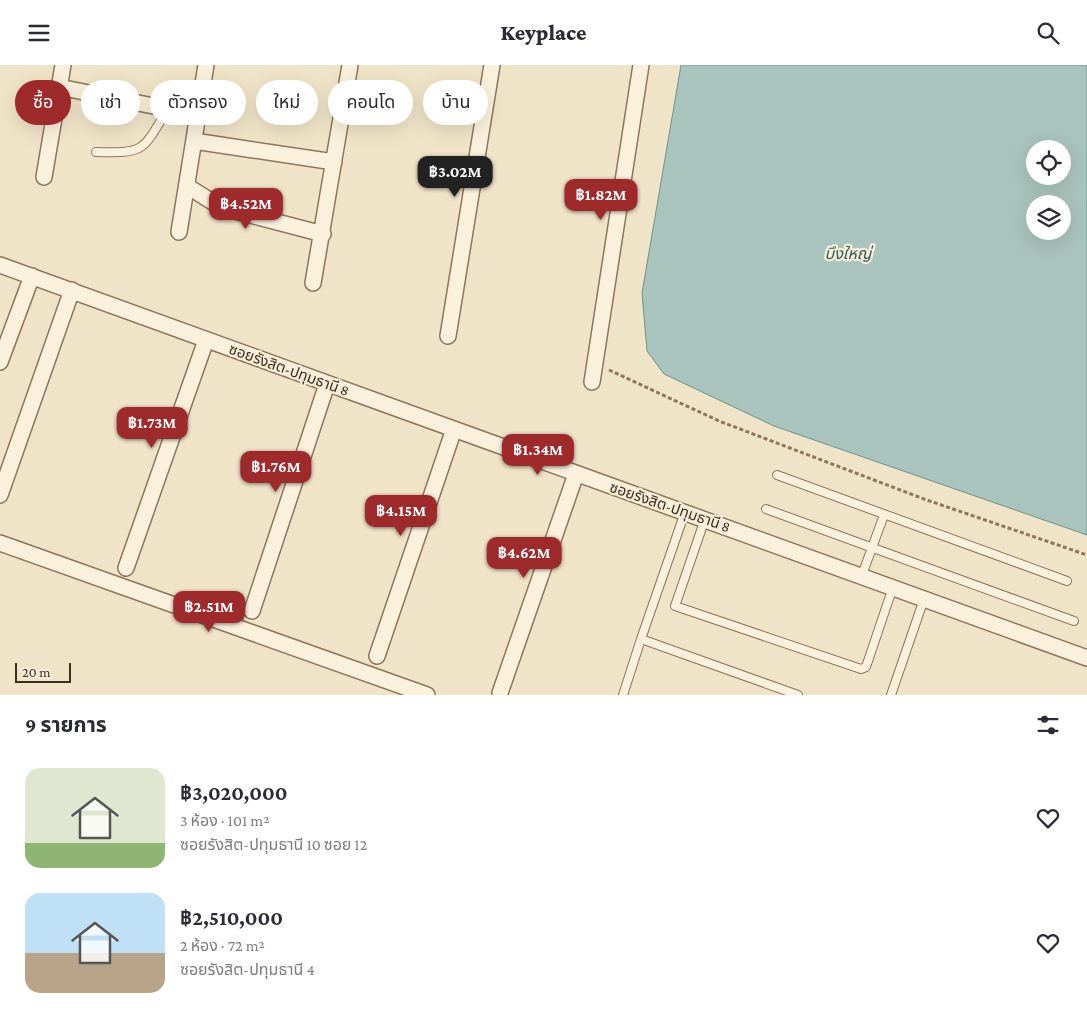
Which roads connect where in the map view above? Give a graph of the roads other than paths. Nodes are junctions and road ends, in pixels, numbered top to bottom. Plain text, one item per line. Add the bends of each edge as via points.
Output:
1 (63, 65) edge
2 (206, 65) edge
3 (350, 65) edge
4 (492, 65) edge
5 (641, 65) edge
6 (60, 80) edge
7 (204, 80) edge
8 (71, 90) edge
9 (150, 107) edge
10 (53, 125) edge
11 (158, 125) edge
12 (196, 125) edge
13 (194, 141) junction
14 (96, 152) dead end
15 (334, 162) junction
16 (44, 177) dead end
17 (187, 186) junction
18 (179, 232) dead end
19 (323, 234) junction
20 (0, 265) edge
21 (32, 276) junction
22 (313, 283) dead end
23 (72, 290) junction
24 (448, 336) dead end
25 (206, 340) junction
26 (0, 362) edge
27 (592, 382) dead end
28 (327, 384) junction
29 (454, 429) junction
30 (576, 474) junction
31 (777, 475) dead end
32 (0, 495) edge
33 (766, 509) dead end
34 (684, 512) junction
35 (884, 515) junction
36 (705, 519) junction
37 (0, 543) edge
38 (872, 547) junction
39 (126, 568) dead end
40 (862, 575) junction
41 (1067, 581) dead end
42 (893, 587) junction
43 (924, 599) junction
44 (252, 611) dead end
45 (1074, 621) dead end
46 (641, 639) junction
47 (377, 656) dead end
48 (1087, 658) edge
49 (500, 693) dead end
50 (427, 695) edge
51 (623, 695) edge
52 (798, 695) edge
53 (891, 695) edge

1 - 6 street
2 - 7 street
3 - 15 street
4 - 24 street
5 - 27 street
8 - 9 street
10 - 16 street
11 - 14 lane via 140,149 130,153
12 - 13 street
13 - 15 street
13 - 17 street
15 - 19 street
17 - 18 street
17 - 19 street via 231,210
19 - 22 street
20 - 21 street, ซอยรังสิต-ปทุมธานี 8
21 - 23 street, ซอยรังสิต-ปทุมธานี 8
21 - 26 street
23 - 25 street, ซอยรังสิต-ปทุมธานี 8
23 - 32 street
25 - 28 street, ซอยรังสิต-ปทุมธานี 8
25 - 39 street
28 - 29 street, ซอยรังสิต-ปทุมธานี 8
28 - 44 street
29 - 30 street, ซอยรังสิต-ปทุมธานี 8
29 - 47 street
30 - 34 street, ซอยรังสิต-ปทุมธานี 8
30 - 49 street
31 - 35 lane
33 - 38 lane
34 - 36 street, ซอยรังสิต-ปทุมธานี 8
34 - 46 lane
35 - 38 lane
35 - 41 lane
36 - 40 street, ซอยรังสิต-ปทุมธานี 8
36 - 42 lane via 675,606 861,669 866,667
37 - 50 street
38 - 40 lane
38 - 45 lane
40 - 42 street, ซอยรังสิต-ปทุมธานี 8
42 - 43 street, ซอยรังสิต-ปทุมธานี 8
43 - 48 street, ซอยรังสิต-ปทุมธานี 8
43 - 53 lane
46 - 51 lane
46 - 52 lane

